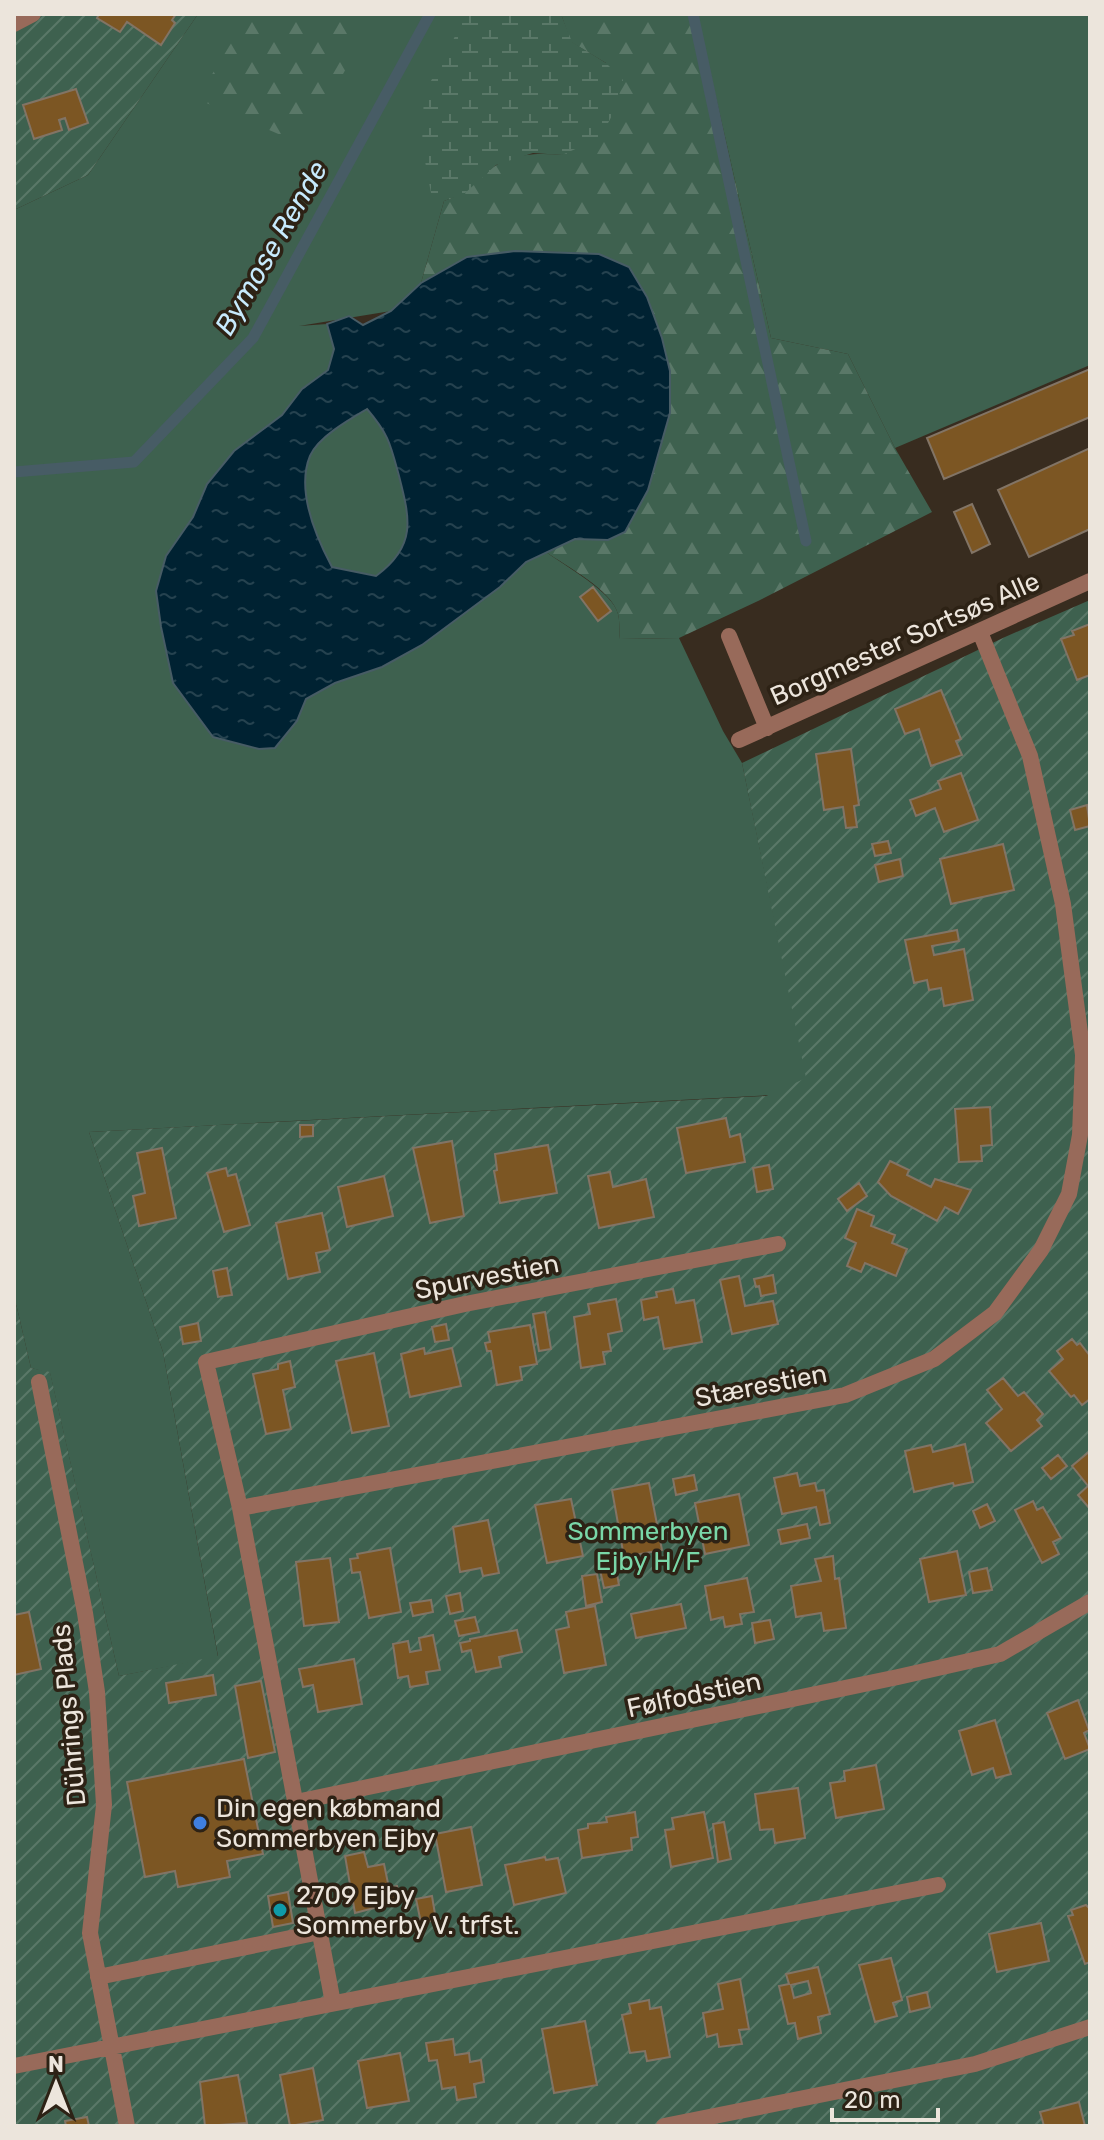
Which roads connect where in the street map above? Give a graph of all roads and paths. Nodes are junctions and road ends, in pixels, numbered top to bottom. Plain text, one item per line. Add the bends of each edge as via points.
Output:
1 (33, 14) edge
2 (14, 24) edge
3 (1090, 581) edge
4 (980, 632) junction
5 (729, 636) dead end
6 (767, 728) junction
7 (739, 740) dead end
8 (778, 1244) dead end
9 (39, 1382) dead end
10 (240, 1508) junction
11 (1090, 1602) edge
12 (296, 1802) junction
13 (938, 1885) dead end
14 (320, 1932) junction
15 (98, 1977) junction
16 (333, 2003) junction
17 (1090, 2027) edge
18 (111, 2047) junction
19 (14, 2066) edge
20 (127, 2126) edge
21 (664, 2126) edge

1 - 2 lane
3 - 4 lane, Borgmester Sortsøs Alle
4 - 6 lane, Borgmester Sortsøs Alle
4 - 10 lane, Stærestien via 1030,756 1063,904 1083,1055 1080,1135 1069,1194 1041,1250 995,1313 934,1359 845,1395
5 - 6 lane
6 - 7 lane, Borgmester Sortsøs Alle
8 - 10 lane, Spurvestien via 465,1304 206,1362
9 - 15 lane, Dührings Plads via 97,1692 104,1805 90,1933
10 - 12 lane
11 - 12 lane, Følfodstien via 1000,1654
12 - 14 lane
13 - 16 lane
14 - 15 lane
14 - 16 lane
15 - 18 lane, Dührings Plads
16 - 18 lane
17 - 21 lane via 975,2064
18 - 19 lane
18 - 20 lane, Dührings Plads

